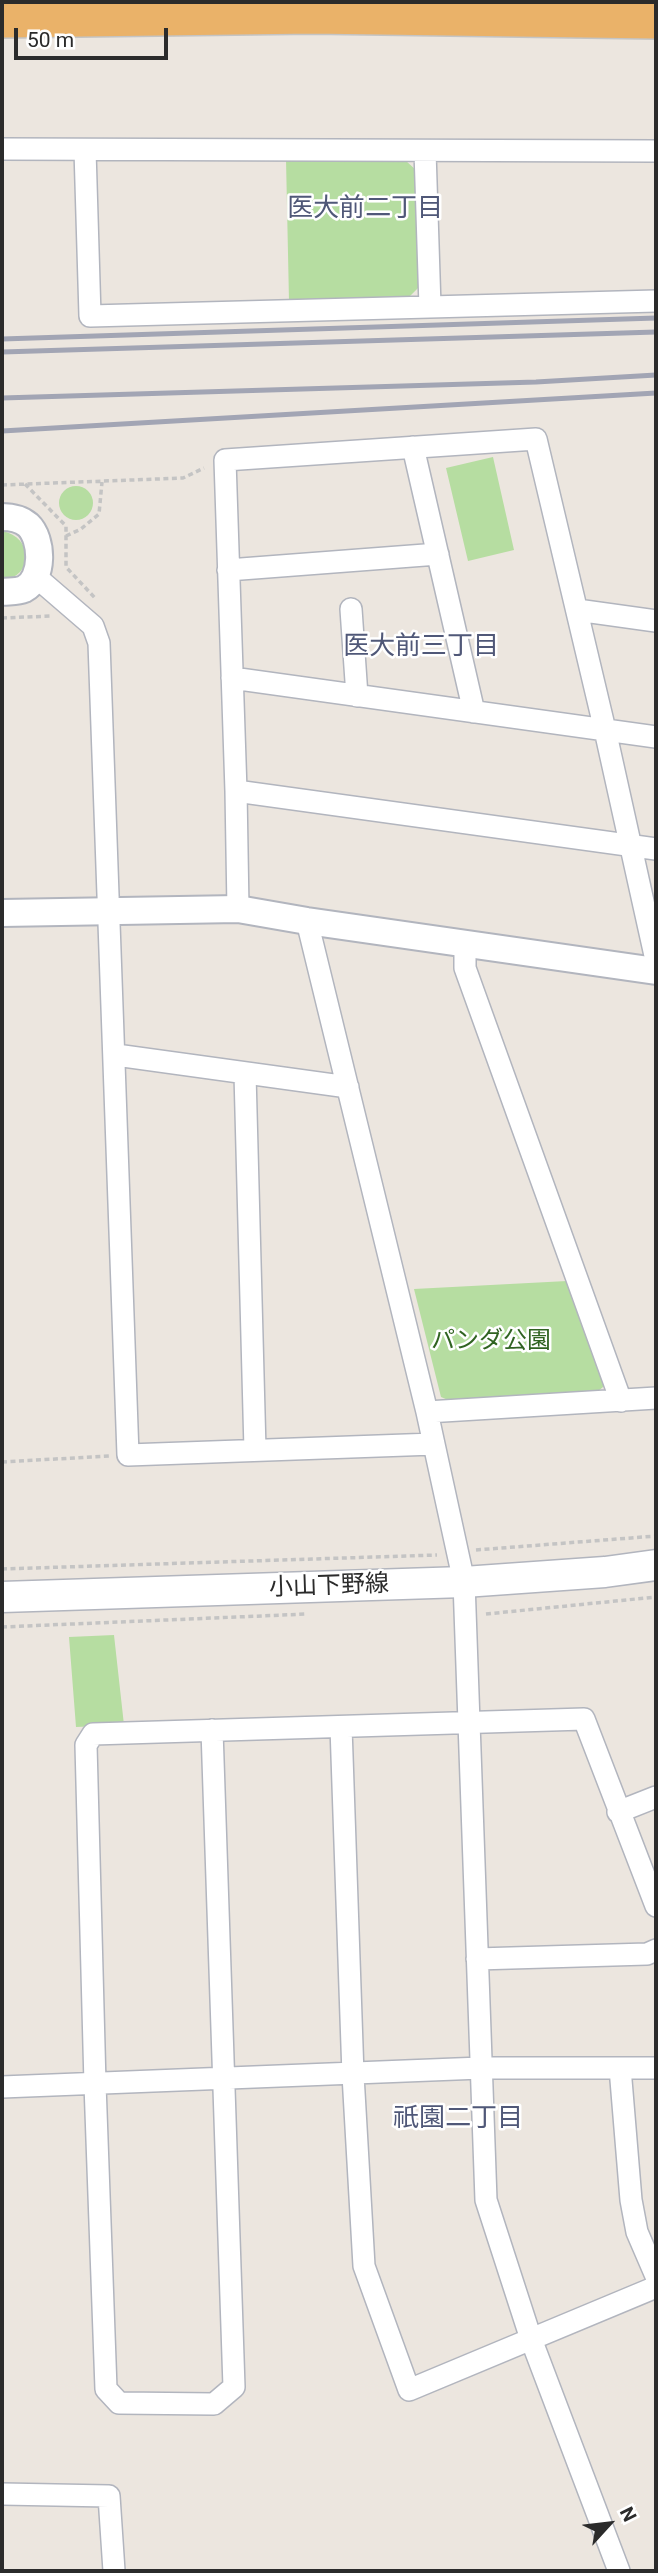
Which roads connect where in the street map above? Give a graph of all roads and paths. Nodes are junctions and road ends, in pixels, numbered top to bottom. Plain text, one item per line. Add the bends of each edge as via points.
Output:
1 (11, 14) edge
2 (656, 22) edge
3 (2, 149) edge
4 (85, 150) junction
5 (425, 151) junction
6 (656, 151) edge
7 (656, 301) edge
8 (430, 307) junction
9 (413, 447) junction
10 (225, 460) junction
11 (102, 482) junction
12 (25, 484) junction
13 (2, 485) edge
14 (2, 517) edge
15 (66, 536) junction
16 (439, 554) junction
17 (228, 570) junction
18 (36, 576) junction
19 (2, 592) edge
20 (351, 609) dead end
21 (577, 610) junction
22 (77, 612) junction
23 (2, 618) edge
24 (656, 621) edge
25 (232, 678) junction
26 (357, 696) junction
27 (474, 712) junction
28 (605, 730) junction
29 (656, 737) edge
30 (236, 791) junction
31 (631, 846) junction
32 (656, 849) edge
33 (238, 909) junction
34 (109, 910) junction
35 (2, 913) edge
36 (307, 921) junction
37 (465, 943) junction
38 (656, 960) edge
39 (656, 971) edge
40 (116, 1055) junction
41 (245, 1074) junction
42 (348, 1087) junction
43 (656, 1398) edge
44 (621, 1401) junction
45 (427, 1412) junction
46 (434, 1444) junction
47 (255, 1450) junction
48 (128, 1455) junction
49 (2, 1462) edge
50 (656, 1536) edge
51 (458, 1554) junction
52 (656, 1565) edge
53 (2, 1569) edge
54 (2, 1597) edge
55 (465, 1597) junction
56 (656, 1597) edge
57 (308, 1614) dead end
58 (2, 1627) edge
59 (470, 1723) junction
60 (341, 1727) junction
61 (212, 1730) junction
62 (656, 1797) edge
63 (618, 1812) junction
64 (656, 1906) edge
65 (656, 1950) edge
66 (477, 1959) junction
67 (481, 2068) junction
68 (620, 2068) junction
69 (656, 2068) edge
70 (352, 2075) junction
71 (225, 2079) junction
72 (94, 2084) junction
73 (2, 2087) edge
74 (656, 2276) edge
75 (656, 2287) edge
76 (531, 2339) junction
77 (2, 2494) edge
78 (114, 2571) edge
79 (619, 2571) edge

1 - 2 highway
3 - 4 street
4 - 5 street
4 - 8 street via 90,316
5 - 6 street
5 - 8 street
7 - 8 street
9 - 10 street
9 - 16 street
9 - 21 street via 536,439
10 - 11 path via 183,478
10 - 17 street
11 - 12 path
11 - 15 path via 99,514
12 - 13 path
12 - 15 path via 66,526
14 - 18 street via 21,521 33,532 39,564
15 - 22 path via 66,566 103,607
16 - 17 street
16 - 27 street
17 - 25 street
18 - 19 street via 26,588
18 - 22 street
20 - 26 street
21 - 24 street
21 - 28 street
22 - 23 path
22 - 34 street via 93,626 99,643
25 - 26 street
25 - 30 street
26 - 27 street
27 - 28 street
28 - 29 street
28 - 31 street
30 - 31 street
30 - 33 street
31 - 32 street
31 - 38 street
33 - 34 street
33 - 36 street
34 - 35 street
34 - 40 street
36 - 37 street
36 - 42 street
37 - 39 street
37 - 44 street via 465,968
40 - 41 street
40 - 48 street
41 - 42 street
41 - 47 street
42 - 45 street
43 - 44 street
44 - 45 street
45 - 46 street
46 - 47 street
46 - 51 street
47 - 48 street
48 - 49 path
50 - 51 path
51 - 53 path
51 - 55 street
52 - 55 main road, 小山下野線
54 - 55 main road, 小山下野線
55 - 56 path via 484,1614
55 - 59 street
57 - 58 path
59 - 60 street
59 - 63 street via 584,1719
59 - 66 street
60 - 61 street
60 - 70 street
61 - 71 street
61 - 72 street via 93,1734 86,1745
62 - 63 street
63 - 64 street
65 - 66 street
66 - 67 street
67 - 68 street
67 - 70 street
67 - 76 street via 486,2200
68 - 69 street
68 - 74 street via 631,2200 637,2232
70 - 71 street
70 - 76 street via 364,2266 409,2390
71 - 72 street
71 - 72 street via 234,2386 214,2404 118,2403 106,2389
72 - 73 street
75 - 76 street
76 - 79 street
77 - 78 street via 109,2496

